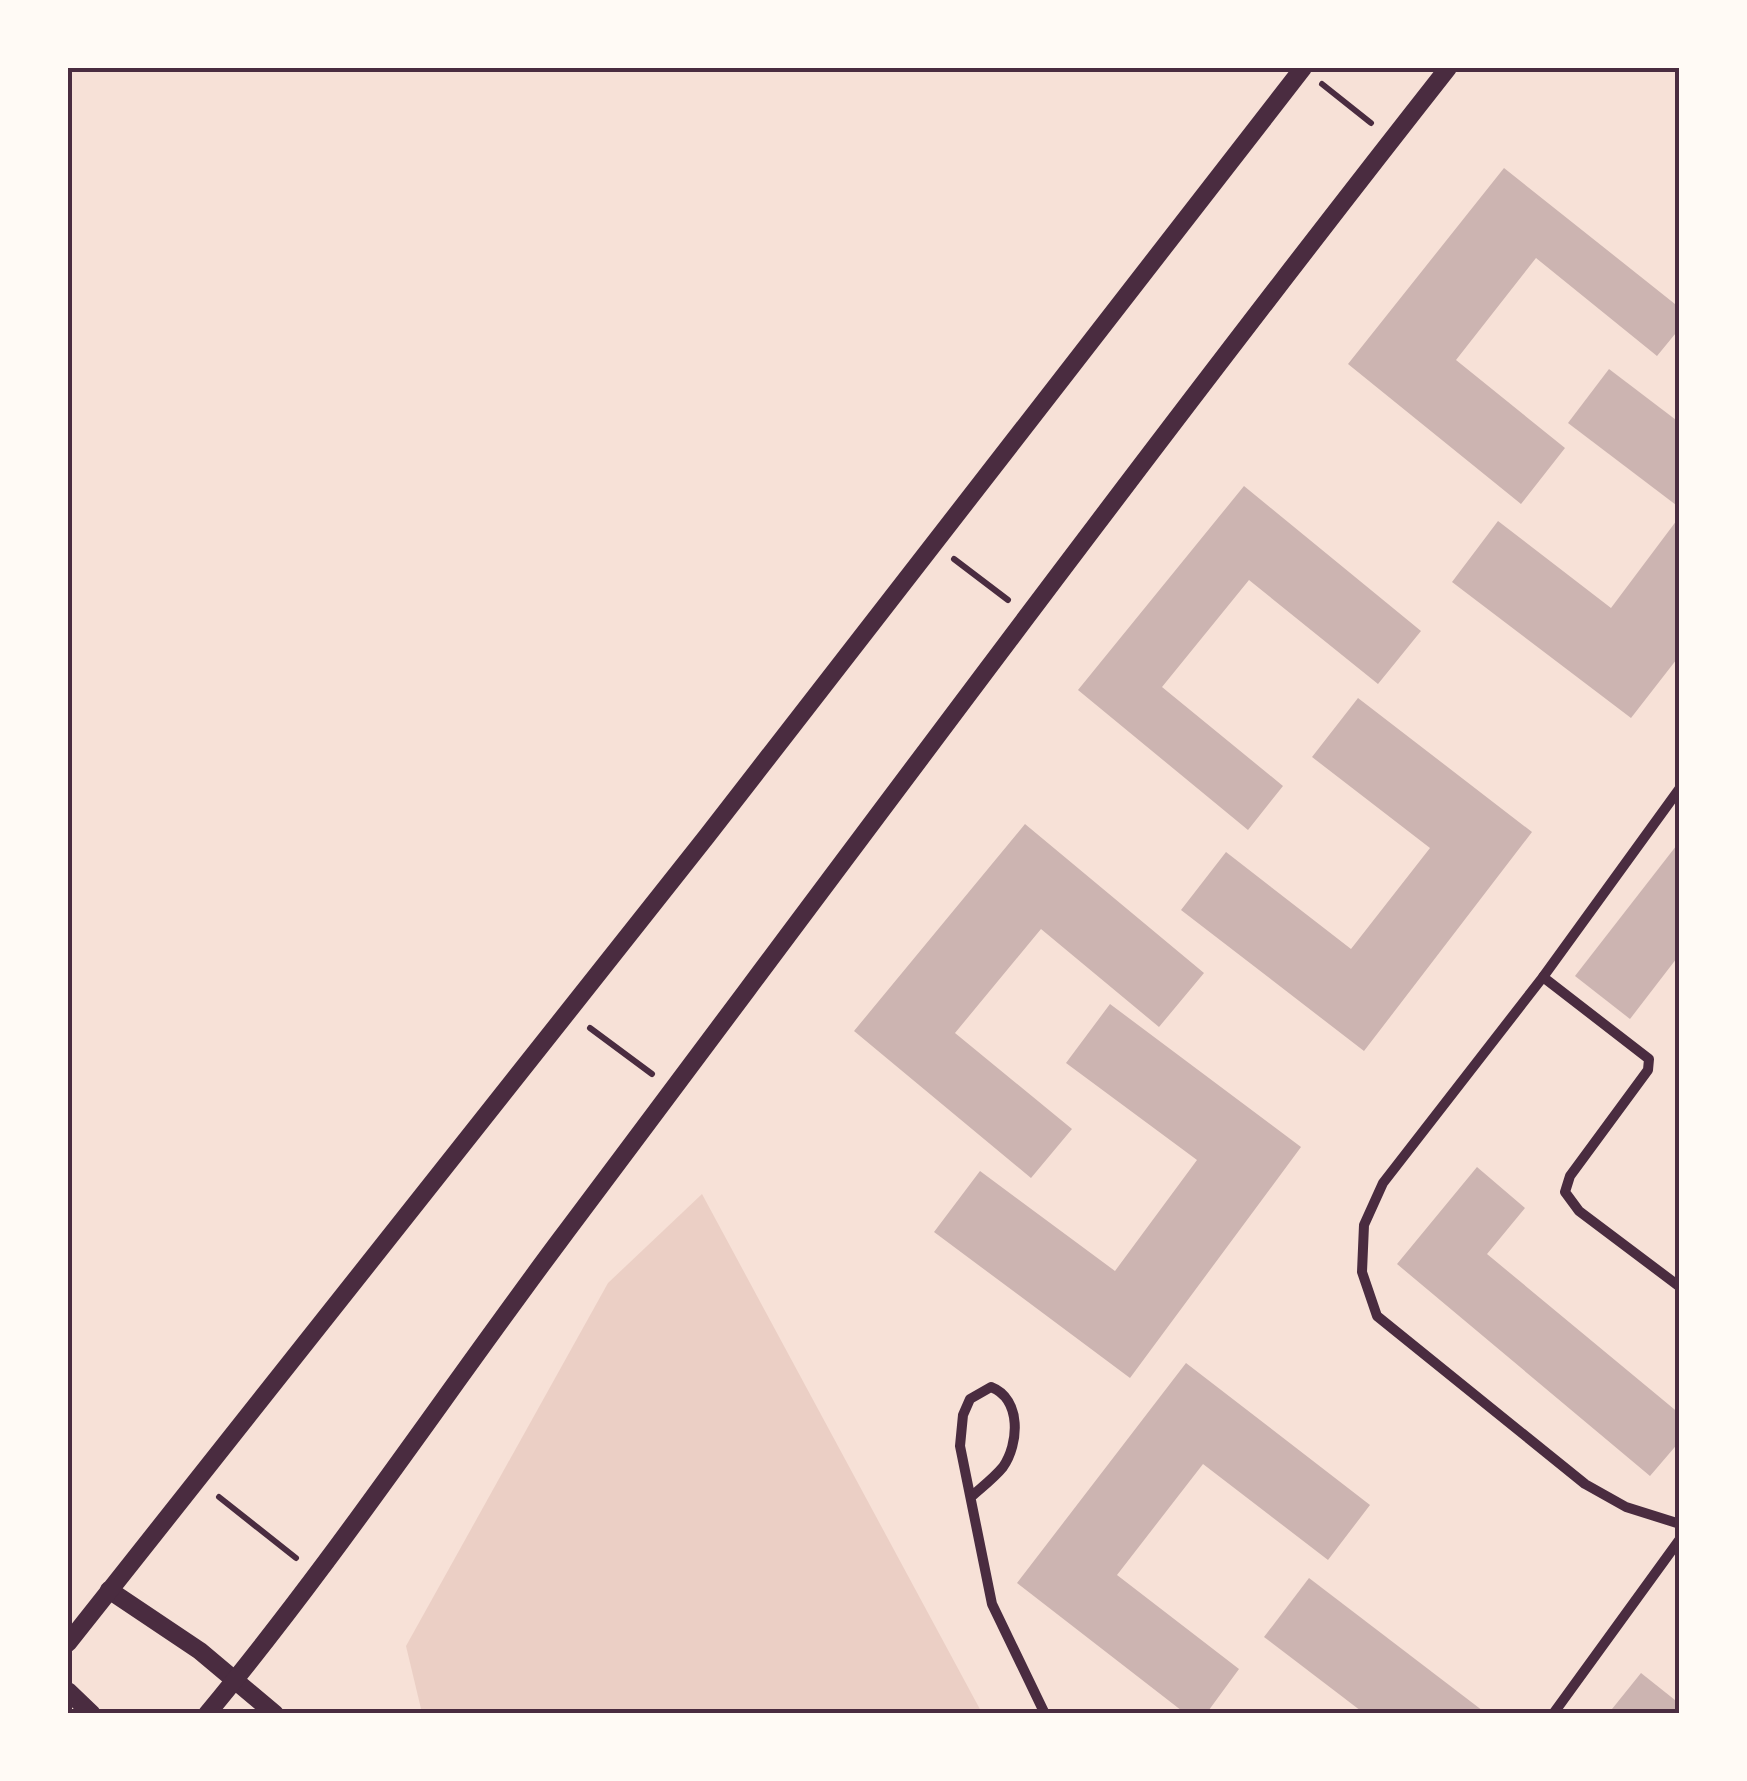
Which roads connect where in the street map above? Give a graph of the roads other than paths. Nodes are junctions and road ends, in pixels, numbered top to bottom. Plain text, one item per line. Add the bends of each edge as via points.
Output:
1 (1302, 68) edge
2 (1448, 68) edge
3 (1680, 788) edge
4 (1543, 977) junction
5 (1680, 1286) edge
6 (972, 1496) junction
7 (1680, 1524) edge
8 (1680, 1538) edge
9 (109, 1590) junction
10 (68, 1643) edge
11 (236, 1679) junction
12 (68, 1691) edge
13 (92, 1714) edge
14 (207, 1714) edge
15 (275, 1714) edge
16 (1045, 1714) edge
17 (1553, 1714) edge

1 - 9 street
2 - 11 street via 1029,615
3 - 4 street
4 - 5 street via 1648,1058 1648,1070 1565,1192 1579,1211
4 - 7 street via 1383,1183 1364,1225 1362,1272 1377,1316 1585,1484 1626,1507
6 - 6 street via 960,1433 970,1400 992,1388 1011,1405 1015,1436 1005,1465
6 - 16 street via 992,1604
8 - 17 street
9 - 10 street
9 - 11 street
11 - 14 street
11 - 15 street
12 - 13 street

